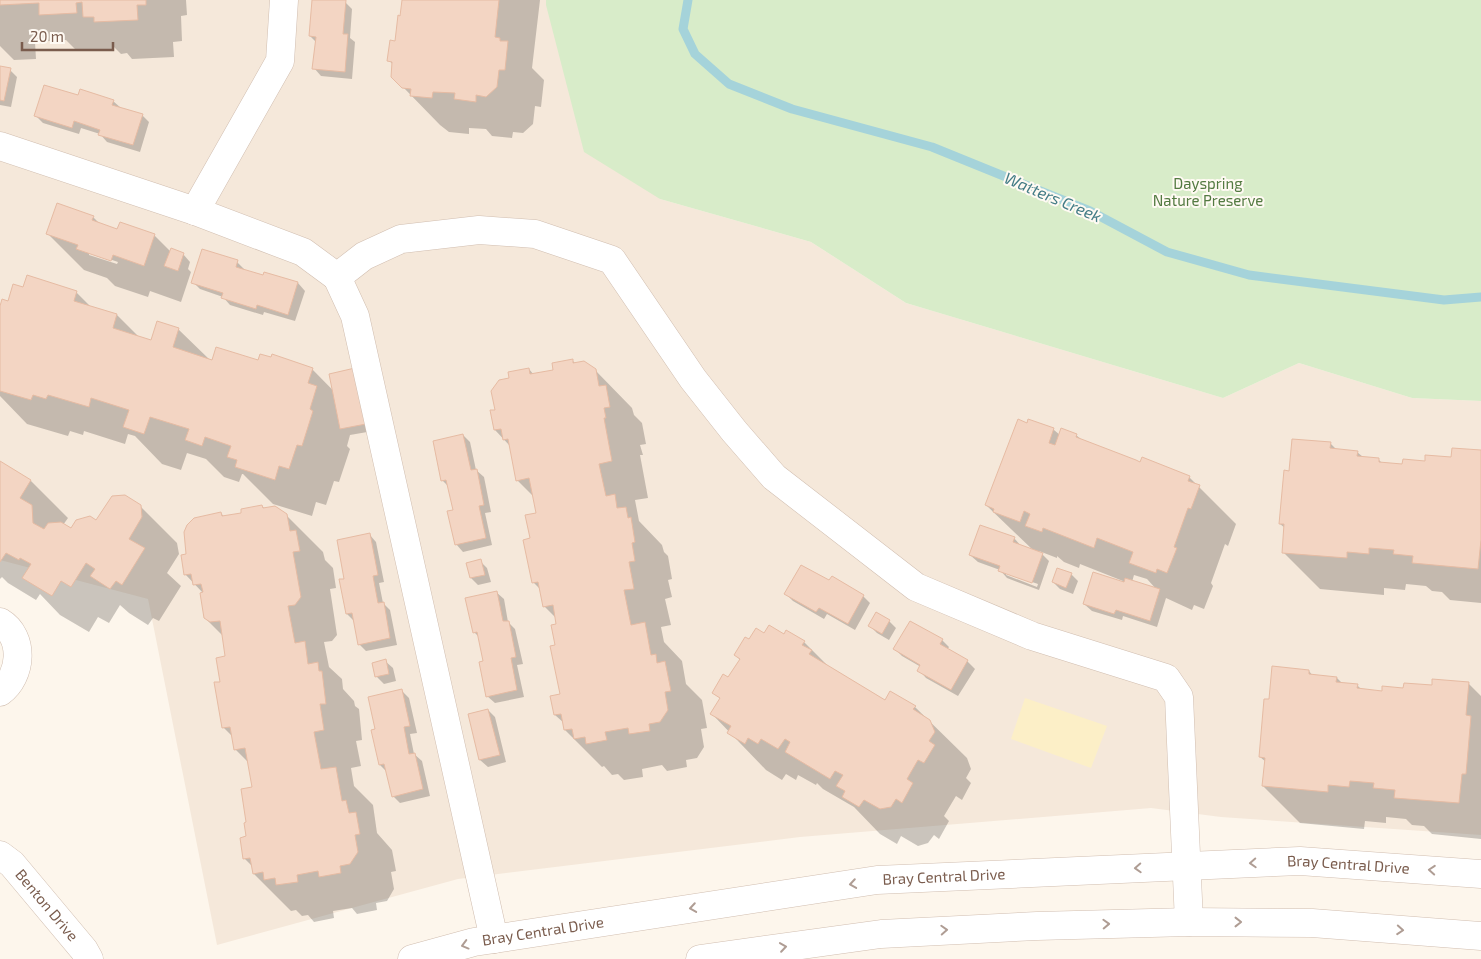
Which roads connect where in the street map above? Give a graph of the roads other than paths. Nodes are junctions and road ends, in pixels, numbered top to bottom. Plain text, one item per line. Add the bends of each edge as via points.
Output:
1 (284, 0) edge
2 (0, 146) edge
3 (195, 211) junction
4 (336, 277) junction
5 (0, 622) edge
6 (0, 692) edge
7 (0, 855) edge
8 (1187, 866) junction
9 (1481, 874) edge
10 (1189, 922) junction
11 (1481, 936) edge
12 (494, 939) junction
13 (89, 959) edge
14 (412, 959) edge
15 (700, 959) edge

1 - 3 street via 280,61
2 - 3 street
3 - 4 street via 303,252
4 - 8 street via 364,256 401,239 479,230 534,234 612,260 693,379 774,477 916,587 1032,636 1166,678 1179,697
4 - 12 street via 355,316
5 - 6 street via 18,648 14,676
7 - 13 street, Benton Drive via 12,864
9 -> 8 street, Bray Central Drive via 1300,861
8 - 10 street
8 -> 12 street, Bray Central Drive via 877,880
10 -> 11 street via 1312,923
15 -> 10 street via 881,934
12 -> 14 street, Bray Central Drive

